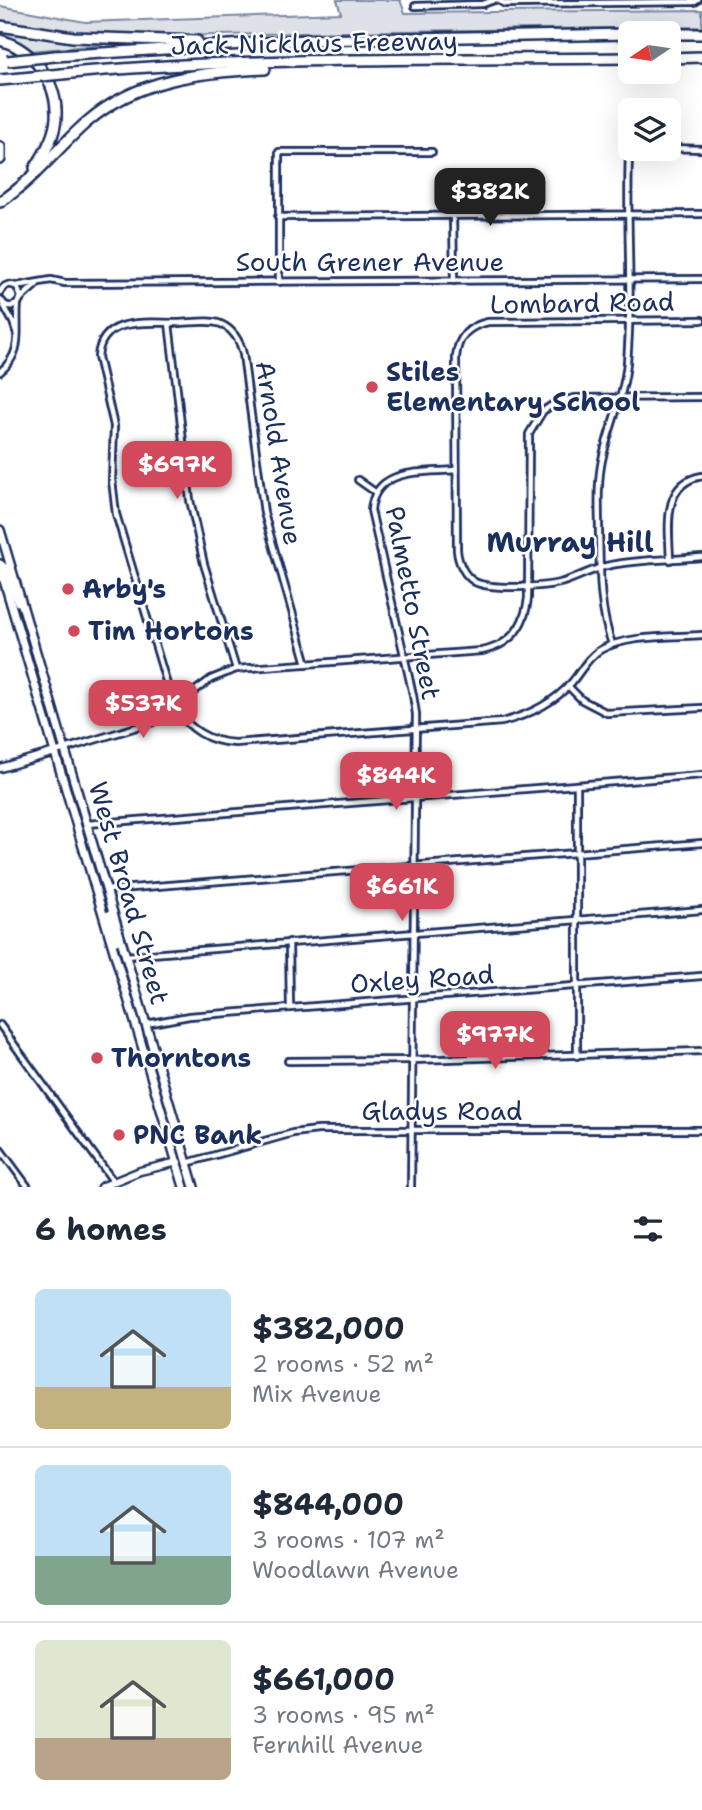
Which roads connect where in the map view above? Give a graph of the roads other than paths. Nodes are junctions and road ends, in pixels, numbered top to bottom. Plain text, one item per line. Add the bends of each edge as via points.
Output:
1 (496, 0) edge
2 (697, 1) edge
3 (448, 2) edge
4 (584, 2) edge
5 (415, 6) dead end
6 (0, 26) edge
7 (618, 34) edge
8 (681, 34) edge
9 (702, 34) edge
10 (0, 40) edge
11 (307, 40) junction
12 (702, 57) edge
13 (618, 58) edge
14 (681, 58) edge
15 (389, 61) junction
16 (3, 62) edge
17 (0, 80) edge
18 (0, 147) edge
19 (681, 148) edge
20 (702, 149) edge
21 (432, 152) dead end
22 (0, 159) edge
23 (631, 161) edge
24 (29, 178) junction
25 (0, 202) edge
26 (626, 214) junction
27 (702, 214) edge
28 (453, 216) junction
29 (278, 217) junction
30 (628, 279) junction
31 (702, 279) edge
32 (454, 281) junction
33 (279, 282) junction
34 (38, 283) junction
35 (2, 286) edge
36 (16, 286) junction
37 (0, 292) edge
38 (2, 301) edge
39 (19, 301) junction
40 (702, 320) edge
41 (629, 321) junction
42 (169, 323) junction
43 (18, 342) junction
44 (0, 372) edge
45 (702, 397) edge
46 (621, 398) junction
47 (456, 470) junction
48 (702, 476) edge
49 (358, 480) dead end
50 (375, 492) junction
51 (0, 530) edge
52 (0, 547) edge
53 (702, 557) edge
54 (670, 560) junction
55 (10, 562) junction
56 (0, 565) edge
57 (600, 567) junction
58 (528, 586) junction
59 (24, 611) junction
60 (702, 635) edge
61 (612, 644) junction
62 (404, 657) junction
63 (307, 664) junction
64 (236, 669) junction
65 (568, 686) junction
66 (174, 708) junction
67 (702, 708) edge
68 (416, 730) junction
69 (65, 749) junction
70 (55, 751) junction
71 (0, 768) edge
72 (702, 775) edge
73 (577, 785) junction
74 (415, 798) junction
75 (87, 824) junction
76 (702, 842) edge
77 (576, 853) junction
78 (415, 865) junction
79 (95, 884) junction
80 (107, 890) junction
81 (702, 910) edge
82 (578, 919) junction
83 (415, 932) junction
84 (289, 942) junction
85 (126, 956) junction
86 (702, 976) edge
87 (577, 986) junction
88 (413, 999) junction
89 (289, 1008) junction
90 (134, 1019) junction
91 (146, 1024) junction
92 (0, 1025) edge
93 (702, 1051) edge
94 (577, 1056) junction
95 (412, 1060) junction
96 (288, 1061) dead end
97 (167, 1094) junction
98 (411, 1130) junction
99 (702, 1130) edge
100 (0, 1149) edge
101 (176, 1161) junction
102 (187, 1163) junction
103 (113, 1181) junction
104 (28, 1187) edge
105 (101, 1187) edge
106 (184, 1187) edge
107 (194, 1187) edge
108 (411, 1187) edge

1 - 3 street
1 - 4 street via 505,4
2 - 4 street
3 - 5 street
6 - 11 highway via 87,38
7 - 11 highway, Jack Nicklaus Freeway
8 - 9 highway
10 - 24 highway via 41,67 53,97 56,119 52,135
11 - 16 highway, Jack Nicklaus Freeway, bridge
12 - 14 highway
13 - 15 highway, Jack Nicklaus Freeway
15 - 17 highway, Jack Nicklaus Freeway, bridge via 172,66
15 - 24 highway via 211,72 153,84 96,115
18 - 22 highway
19 - 20 street
21 - 29 street via 279,152
23 - 26 street
24 - 25 highway
26 - 27 street
26 - 28 street
26 - 30 street
28 - 29 street
28 - 32 street
29 - 33 street
30 - 31 street, South Grener Avenue
30 - 32 street, South Grener Avenue
30 - 41 street
32 - 33 street, South Grener Avenue
33 - 34 street, South Grener Avenue
34 - 36 street, South Grener Avenue
34 - 39 street
35 - 36 street, South Grener Avenue
35 - 37 street
36 - 39 street via 21,293
38 - 39 street via 12,306
38 - 43 street
39 - 43 street
40 - 41 street, Lombard Road
41 - 46 street
41 - 47 street, Lombard Road via 495,321 465,333 456,357
42 - 63 street, Arnold Avenue via 215,323 239,340 266,524
42 - 64 street via 190,500
42 - 66 street via 128,323 114,329 99,346 97,357 114,426 114,502
43 - 44 street
45 - 46 street
46 - 57 street via 600,468
46 - 58 street via 560,401 543,411 533,426 527,443
47 - 50 street, Palmetto Street via 395,476
47 - 58 street via 458,558 464,572 480,584
48 - 54 street via 682,484 671,501
49 - 50 street
50 - 62 street, Palmetto Street via 371,518
51 - 55 main road, West Broad Street
52 - 55 main road
53 - 54 street
54 - 57 street
55 - 59 main road, West Broad Street
56 - 59 main road
56 - 70 main road, West Broad Street
57 - 58 street via 560,583
57 - 61 street via 602,610
58 - 62 street via 523,622 506,642 482,651
59 - 69 main road, West Broad Street
60 - 61 street
61 - 65 street via 589,659
62 - 63 street
62 - 68 street, Palmetto Street
63 - 64 street
64 - 66 street via 211,680
65 - 67 street via 607,713
65 - 68 street via 547,704 512,720
66 - 68 street via 200,734 228,743
66 - 69 street via 146,725
68 - 74 street, Palmetto Street
69 - 70 street
69 - 75 main road, West Broad Street
70 - 71 street
70 - 79 main road, West Broad Street
72 - 73 street
73 - 74 street
73 - 77 street
74 - 75 street
74 - 78 street, Palmetto Street
75 - 80 main road, West Broad Street
76 - 77 street
77 - 78 street
77 - 82 street
78 - 80 street
78 - 83 street, Palmetto Street
79 - 85 main road via 102,891 117,943
79 - 90 main road, West Broad Street
80 - 85 main road, West Broad Street
81 - 82 street
82 - 83 street
82 - 87 street
83 - 84 street
83 - 88 street, Palmetto Street
84 - 85 street
84 - 89 street
85 - 91 main road, West Broad Street
86 - 87 street, Oxley Road
87 - 88 street, Oxley Road
87 - 94 street
88 - 89 street, Oxley Road
88 - 95 street, Palmetto Street
89 - 91 street, Oxley Road
90 - 97 main road
90 - 101 main road, West Broad Street
91 - 97 main road, West Broad Street
92 - 103 street
93 - 94 street
94 - 95 street
95 - 96 street
95 - 98 street, Palmetto Street
97 - 102 main road, West Broad Street
98 - 99 street, Gladys Road
98 - 102 street, Gladys Road via 299,1132
98 - 108 street, Palmetto Street
100 - 104 street
101 - 102 street
101 - 103 street
101 - 106 main road, West Broad Street
102 - 107 main road, West Broad Street
103 - 105 street

